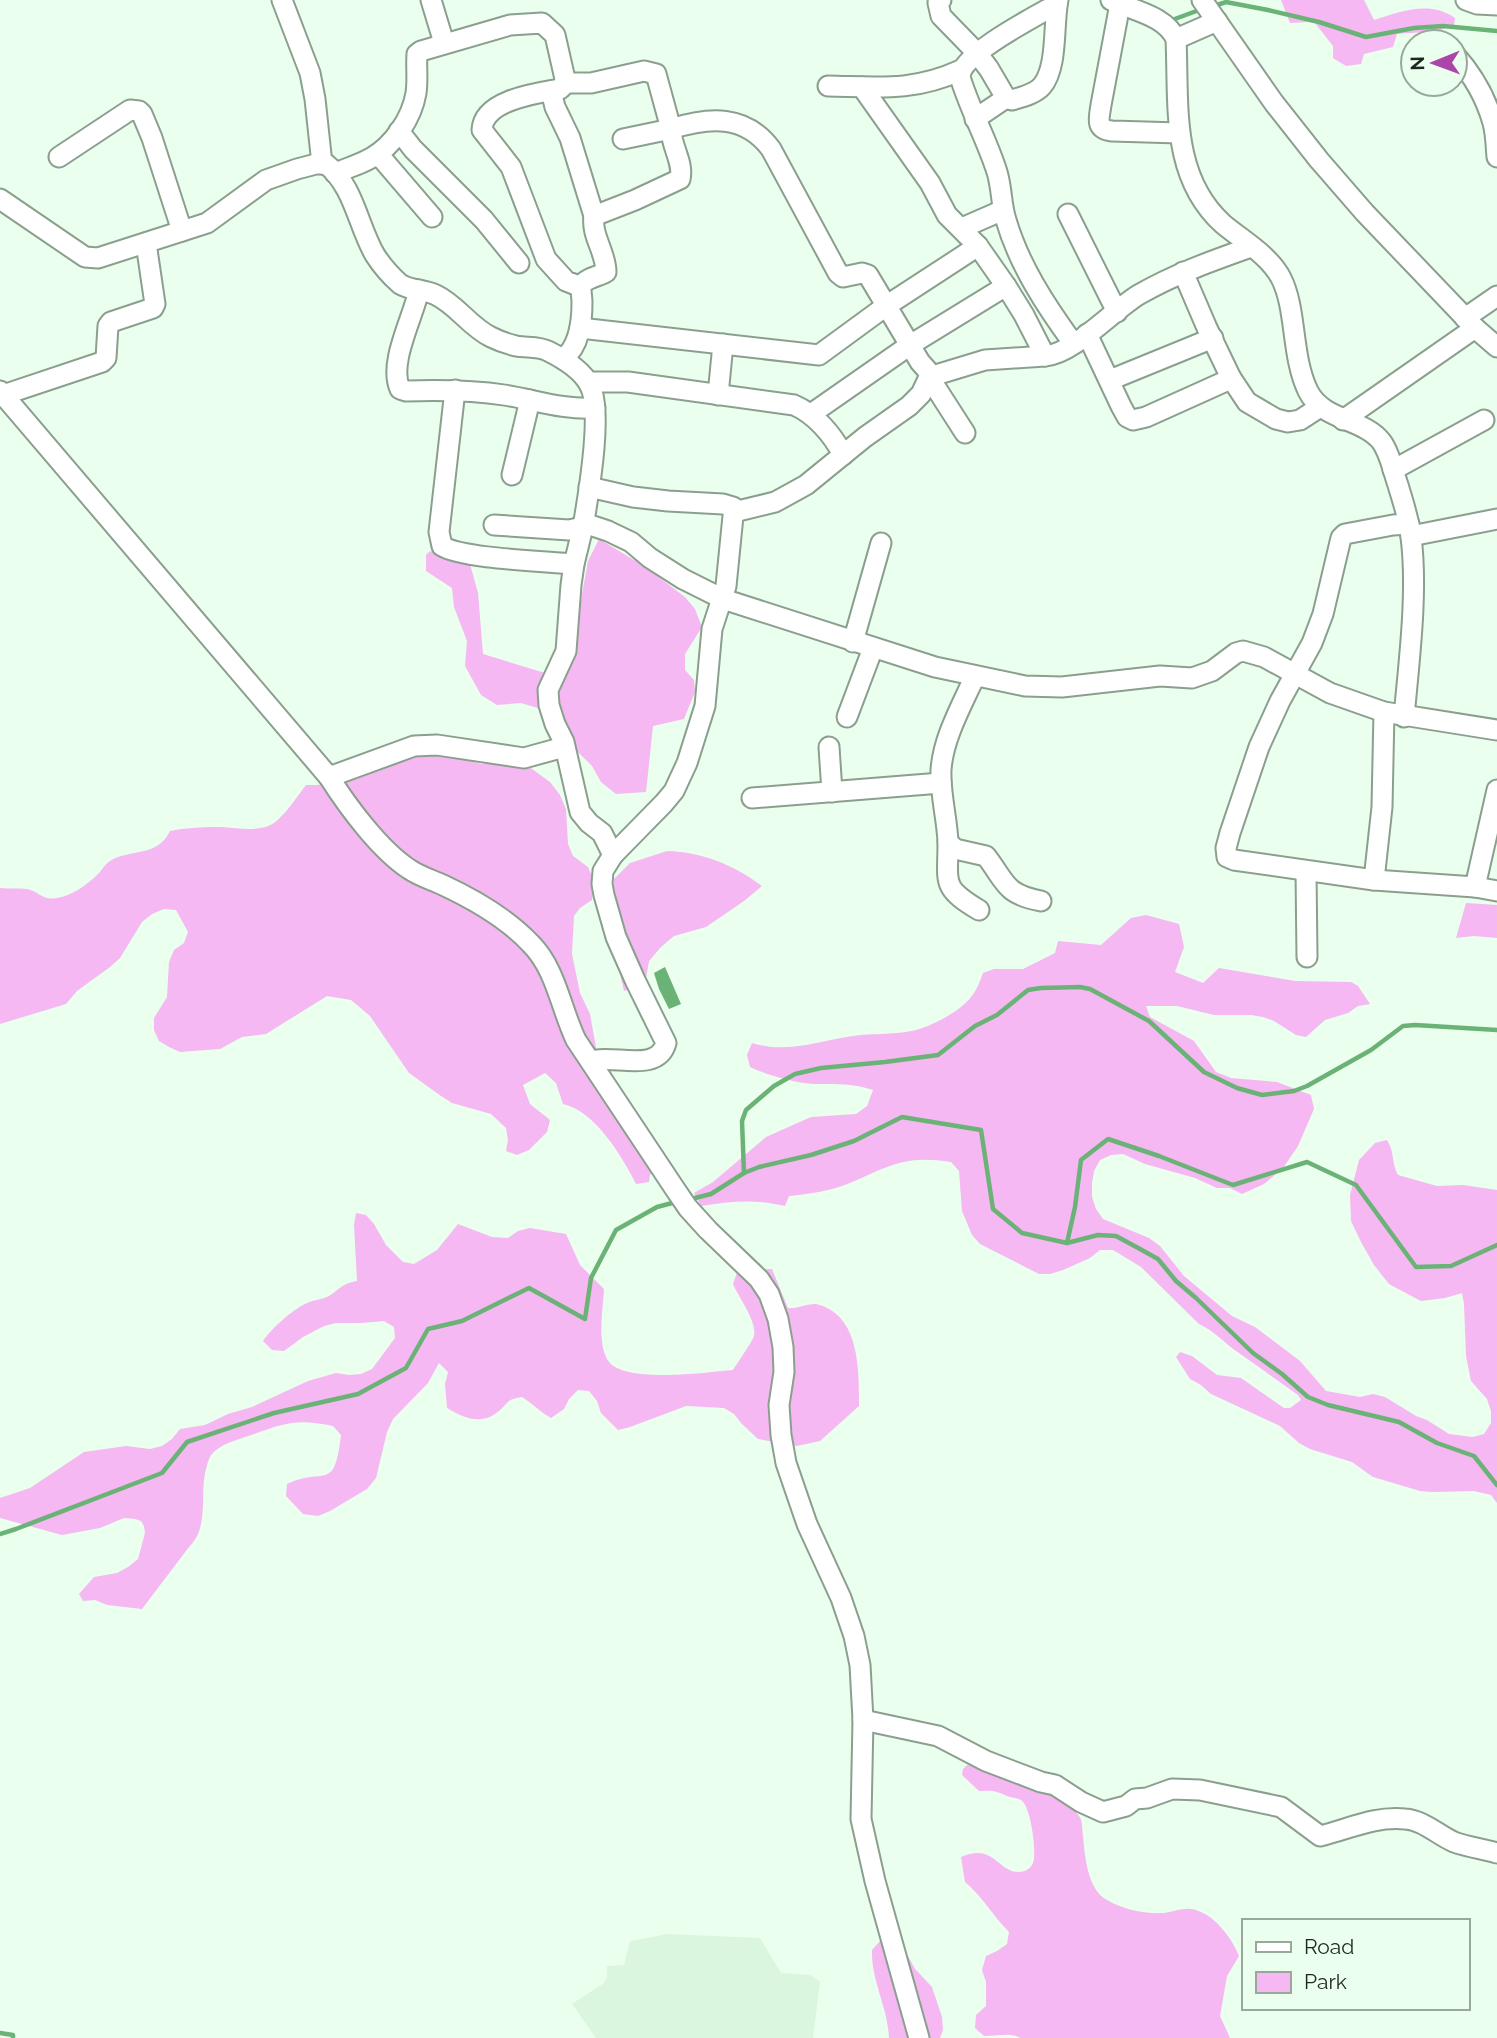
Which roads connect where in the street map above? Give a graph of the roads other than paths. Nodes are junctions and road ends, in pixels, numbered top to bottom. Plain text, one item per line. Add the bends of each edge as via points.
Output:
1 (282, 0) edge
2 (430, 0) edge
3 (942, 0) edge
4 (1466, 0) edge
5 (1057, 2) edge
6 (1115, 2) edge
7 (1497, 5) edge
8 (1209, 9) edge
9 (1176, 39) junction
10 (444, 43) junction
11 (977, 53) junction
12 (961, 70) junction
13 (1469, 72) edge
14 (828, 86) dead end
15 (557, 87) junction
16 (862, 87) junction
17 (1006, 98) junction
18 (975, 119) junction
19 (671, 130) junction
20 (399, 131) junction
21 (1179, 133) junction
22 (623, 139) dead end
23 (1496, 146) edge
24 (378, 154) junction
25 (59, 157) dead end
26 (329, 168) junction
27 (0, 199) edge
28 (1003, 210) junction
29 (1068, 214) dead end
30 (432, 216) dead end
31 (594, 216) junction
32 (962, 228) junction
33 (182, 231) junction
34 (146, 243) junction
35 (978, 246) junction
36 (1251, 247) junction
37 (519, 263) dead end
38 (1183, 272) junction
39 (1006, 286) junction
40 (580, 287) junction
41 (419, 290) junction
42 (1497, 296) edge
43 (886, 306) junction
44 (1117, 312) junction
45 (1470, 323) junction
46 (580, 328) junction
47 (1080, 338) junction
48 (1213, 338) junction
49 (723, 344) junction
50 (911, 345) junction
51 (1497, 347) edge
52 (1045, 356) junction
53 (563, 359) junction
54 (929, 377) junction
55 (1231, 378) junction
56 (1110, 380) junction
57 (589, 382) junction
58 (455, 390) junction
59 (2, 393) edge
60 (718, 395) junction
61 (530, 400) junction
62 (1320, 407) junction
63 (595, 408) junction
64 (811, 415) junction
65 (1343, 420) junction
66 (1484, 420) dead end
67 (965, 433) dead end
68 (843, 455) junction
69 (1393, 470) junction
70 (512, 475) dead end
71 (590, 486) junction
72 (738, 511) junction
73 (1497, 519) edge
74 (494, 525) dead end
75 (583, 527) junction
76 (1410, 530) junction
77 (881, 543) dead end
78 (574, 564) junction
79 (723, 598) junction
80 (853, 642) junction
81 (873, 648) junction
82 (1295, 674) junction
83 (975, 676) junction
84 (1384, 712) junction
85 (847, 717) dead end
86 (1404, 717) junction
87 (1497, 730) edge
88 (564, 747) junction
89 (829, 747) dead end
90 (329, 777) junction
91 (941, 783) junction
92 (1497, 790) edge
93 (832, 792) junction
94 (752, 798) dead end
95 (948, 842) junction
96 (613, 855) junction
97 (1306, 871) junction
98 (1374, 880) junction
99 (1475, 887) junction
100 (1497, 891) edge
101 (1041, 901) dead end
102 (979, 910) dead end
103 (1307, 957) dead end
104 (593, 1063) junction
105 (863, 1720) junction
106 (1497, 1853) edge
107 (919, 2038) edge

1 - 26 street via 310,74
2 - 10 street
3 - 11 street via 938,3 941,16
4 - 7 street
5 - 11 street
5 - 17 street via 1046,78 1035,91
6 - 9 street via 1168,26
6 - 21 street via 1101,127
8 - 9 street
8 - 45 street via 1319,160
9 - 21 street
10 - 15 street via 510,25 542,23 555,35
10 - 20 street via 417,54 414,103
11 - 12 street
11 - 17 street
12 - 16 street via 913,86
12 - 18 street
13 - 23 street via 1494,125
14 - 16 street
15 - 19 street via 644,71 656,74
15 - 31 street via 555,107 570,138
15 - 40 street via 505,103 486,117 482,130 511,167 546,260 566,281
16 - 32 street via 930,183 947,215
17 - 18 street
18 - 28 street via 998,174
19 - 22 street
19 - 31 street via 680,180
19 - 43 street via 701,121 734,122 765,141 838,273 843,277 868,275
20 - 24 street
20 - 37 street
21 - 36 street via 1185,164 1199,195 1222,223
24 - 26 street via 361,164
24 - 30 street
25 - 33 street via 130,110 139,111
26 - 33 street via 297,169 266,180 216,218
26 - 41 street via 349,194 376,256 400,284
27 - 34 street via 85,257 99,258
28 - 32 street
28 - 47 street via 1011,236 1054,316
29 - 44 street
31 - 40 street via 606,272
32 - 35 street
33 - 34 street
34 - 59 street via 155,304 111,322 106,358
35 - 39 street
35 - 43 street
36 - 38 street
36 - 62 street via 1280,277 1303,379
38 - 44 street
38 - 48 street
39 - 50 street
39 - 52 street
40 - 46 street
41 - 53 street via 443,299 493,338 543,349
41 - 58 street via 403,339 397,381 406,391
42 - 45 street
43 - 49 street via 819,355
43 - 50 street
44 - 47 street
45 - 51 street
45 - 65 street
46 - 49 street
46 - 53 street via 575,346
47 - 52 street
47 - 56 street
48 - 55 street
48 - 56 street
49 - 60 street
50 - 54 street
50 - 64 street
52 - 54 street via 985,360
53 - 57 street
54 - 67 street
54 - 68 street via 909,406
55 - 56 street via 1138,420 1127,417
55 - 62 street via 1247,402 1276,419 1300,420
57 - 60 street via 628,382
57 - 63 street
58 - 61 street
58 - 78 street via 439,532 442,546 474,555
59 - 90 street
60 - 64 street via 786,403
61 - 63 street
61 - 70 street
62 - 65 street
63 - 71 street
64 - 68 street
65 - 69 street via 1376,436
66 - 69 street
68 - 72 street via 806,485 775,502
69 - 76 street
71 - 72 street via 632,498 723,503
71 - 75 street
72 - 79 street via 731,524
73 - 76 street
74 - 75 street
75 - 78 street
75 - 79 street via 587,524 631,542 683,579
76 - 82 street via 1345,534 1341,538 1323,614
76 - 86 street via 1413,588
77 - 80 street
78 - 88 street via 566,651 548,690 548,705
79 - 80 street
79 - 96 street via 712,629 705,706 687,763 674,792
80 - 81 street
81 - 83 street
81 - 85 street
82 - 83 street via 1243,651 1192,678 1144,677 1037,687
82 - 84 street
82 - 97 street via 1259,747 1226,854 1234,860
83 - 91 street via 946,745
84 - 86 street
84 - 98 street via 1382,807
86 - 87 street
88 - 90 street via 524,758 414,746
88 - 96 street via 580,811 602,833
89 - 93 street
90 - 104 street via 395,858 411,871 478,903 532,945 548,968 576,1040
91 - 93 street
91 - 95 street
92 - 99 street
93 - 94 street
95 - 101 street via 955,849 986,856 1008,887 1024,898
95 - 102 street via 950,888
96 - 104 street via 603,872 606,904 625,960 666,1043 651,1060 607,1058
97 - 98 street
97 - 103 street
98 - 99 street
99 - 100 street
104 - 105 street via 688,1208 769,1294 783,1347 779,1405 786,1464 854,1636
105 - 106 street via 938,1736 986,1761 1055,1785 1103,1812 1172,1789 1200,1790 1280,1807 1320,1836 1364,1821 1407,1819 1454,1842
105 - 107 street via 861,1819

